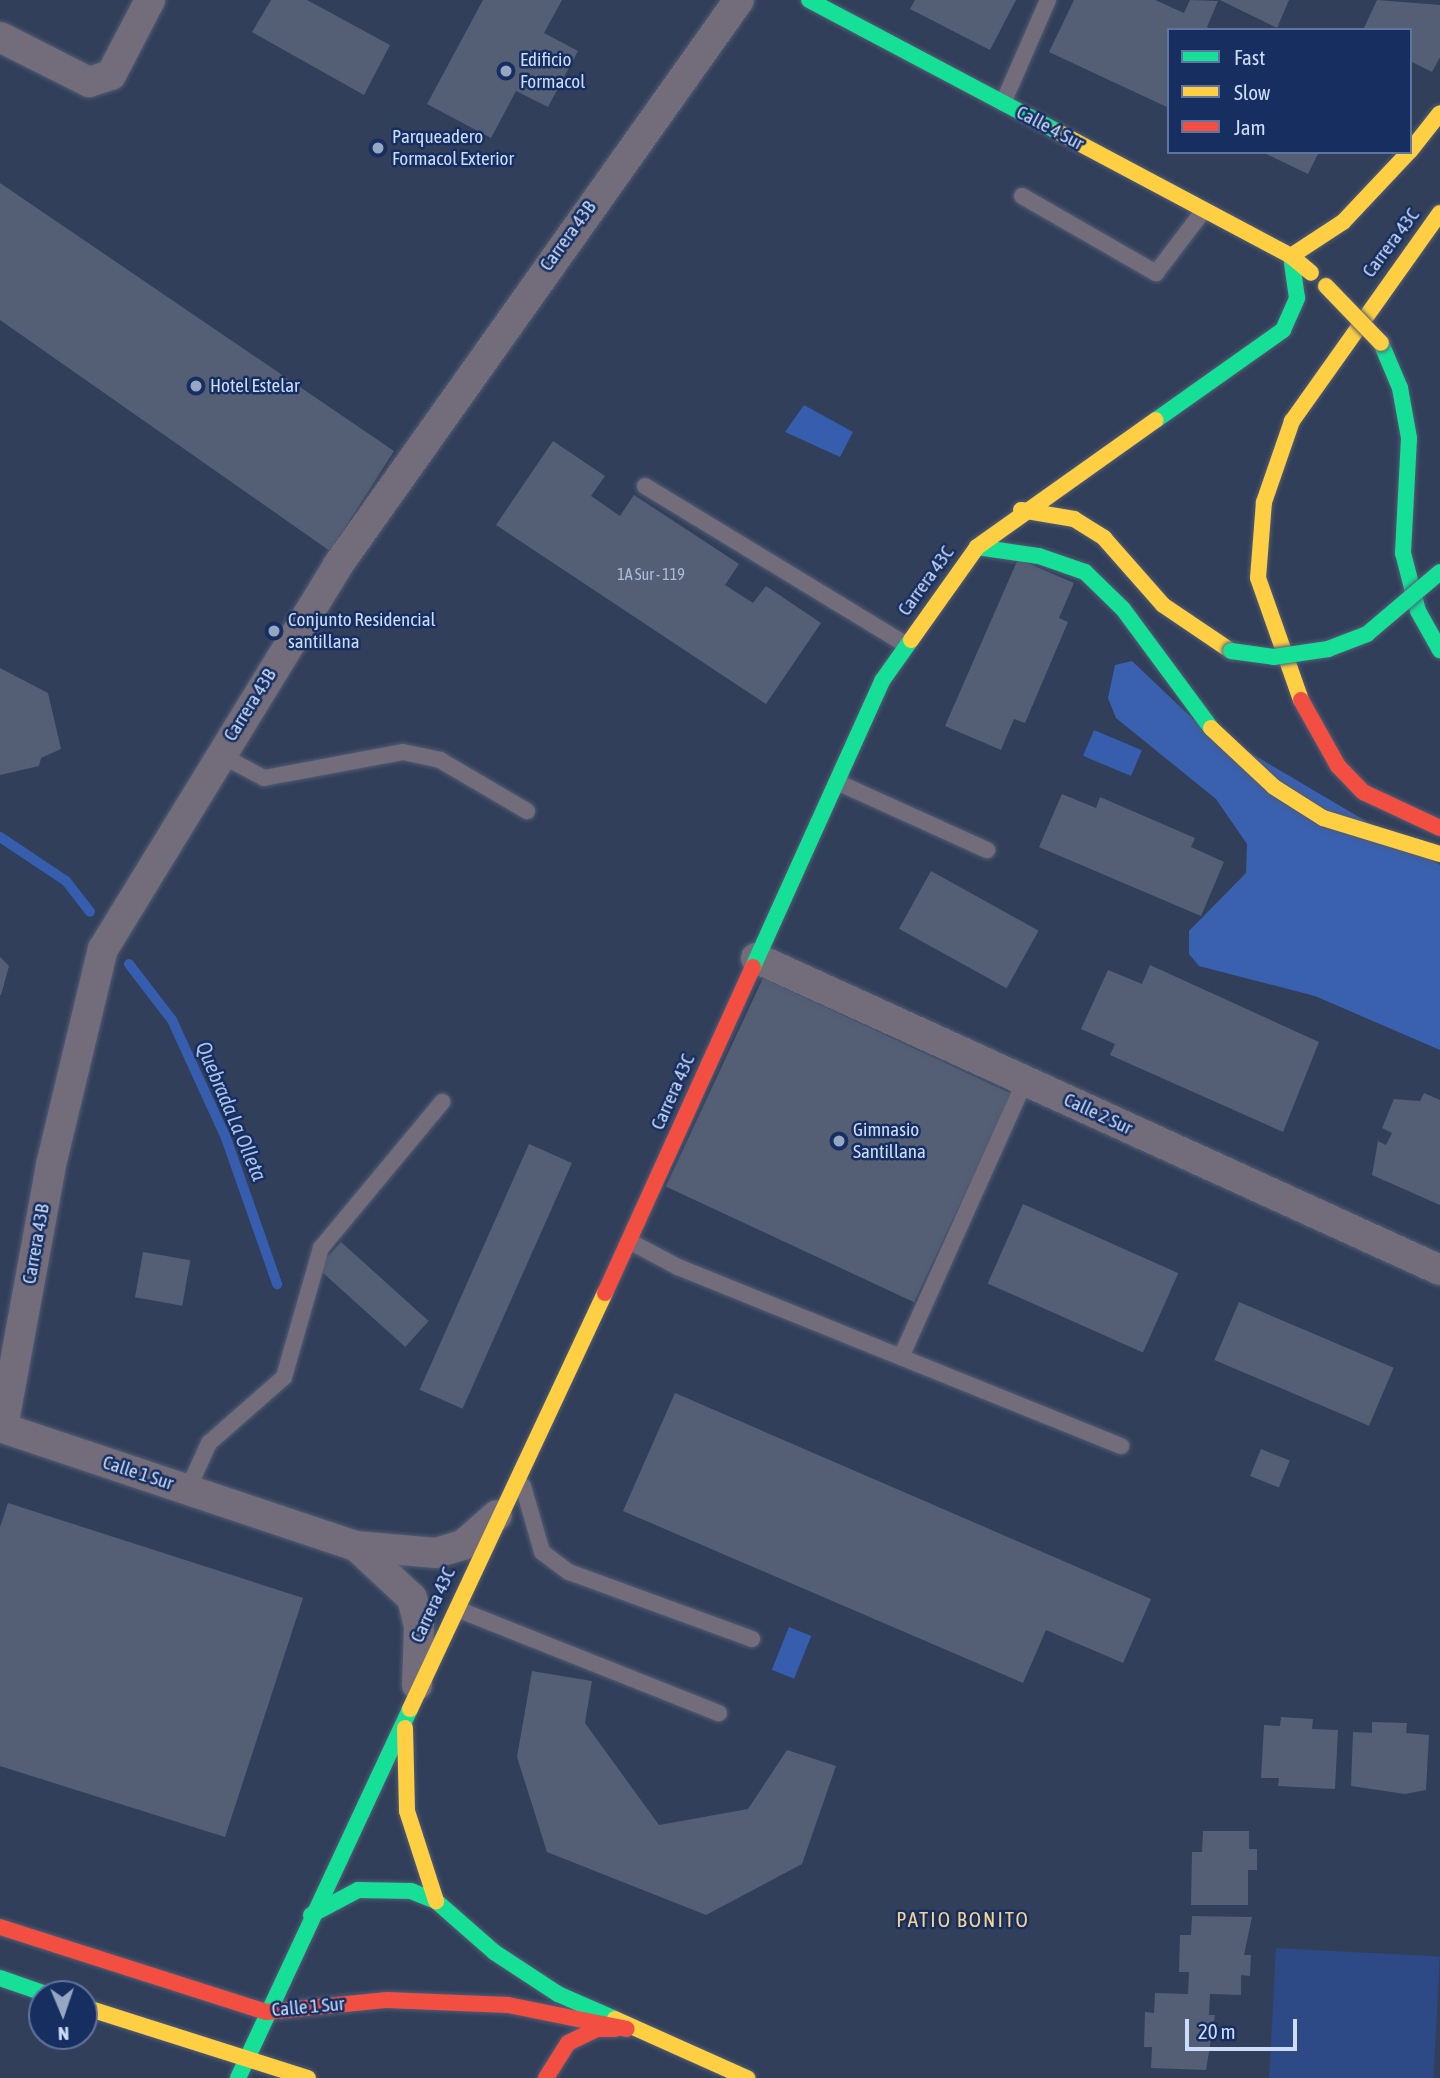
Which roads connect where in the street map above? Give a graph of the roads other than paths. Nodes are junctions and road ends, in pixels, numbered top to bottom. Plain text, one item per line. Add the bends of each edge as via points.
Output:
1 (150, 0) edge
2 (739, 0) edge
3 (809, 0) edge
4 (860, 0) edge
5 (1048, 0) edge
6 (849, 22) junction
7 (0, 37) edge
8 (1003, 103) junction
9 (1440, 113) edge
10 (1412, 149) edge
11 (1408, 154) edge
12 (1022, 196) dead end
13 (1204, 210) junction
14 (1440, 213) edge
15 (1291, 256) junction
16 (645, 486) dead end
17 (1021, 510) junction
18 (977, 547) junction
19 (1440, 572) edge
20 (906, 645) junction
21 (1440, 650) edge
22 (219, 754) junction
23 (837, 782) junction
24 (527, 811) dead end
25 (1440, 828) edge
26 (987, 850) dead end
27 (1440, 854) edge
28 (756, 958) junction
29 (1025, 1081) junction
30 (442, 1102) dead end
31 (629, 1241) junction
32 (1440, 1270) edge
33 (901, 1357) junction
34 (1, 1427) edge
35 (1121, 1446) dead end
36 (521, 1473) junction
37 (188, 1489) junction
38 (500, 1512) junction
39 (356, 1546) junction
40 (455, 1608) junction
41 (752, 1639) dead end
42 (411, 1702) junction
43 (719, 1713) dead end
44 (436, 1901) junction
45 (311, 1915) junction
46 (0, 1927) edge
47 (0, 1978) edge
48 (28, 1988) edge
49 (98, 2012) edge
50 (266, 2012) junction
51 (627, 2029) junction
52 (246, 2060) junction
53 (238, 2078) edge
54 (308, 2078) edge
55 (545, 2078) edge
56 (747, 2078) edge

1 - 7 street via 116,78 89,82
2 - 22 street, Carrera 43B via 505,322
3 - 6 street, Calle 4 Sur
4 - 6 lane
5 - 8 lane
6 - 8 street, Calle 4 Sur
8 - 13 street, Calle 4 Sur
9 - 10 street
11 - 15 street via 1343,222
12 - 13 lane via 1156,273
13 - 15 street, Calle 4 Sur
14 - 25 street, Carrera 43C via 1333,357 1292,421 1272,472 1258,534 1258,578 1287,674 1311,718 1363,792
15 - 17 street, Carrera 43C via 1297,298 1283,330
15 - 21 street, Calle 4 Sur, bridge via 1381,343 1401,387 1409,438 1400,517 1403,554 1418,611
16 - 20 lane
17 - 18 street, Carrera 43C
17 - 19 street, bridge via 1074,519 1104,538 1163,605 1231,651 1274,657 1338,646 1383,623
18 - 20 street, Carrera 43C
18 - 27 street via 1039,556 1085,572 1123,609 1213,731 1274,787 1323,818
20 - 23 street, Carrera 43C via 882,681
22 - 24 lane via 264,778 403,752 440,760
22 - 34 street, Carrera 43B via 103,949 51,1165
23 - 26 lane
23 - 28 street, Carrera 43C
28 - 29 street, Calle 2 Sur
28 - 31 street, Carrera 43C
29 - 32 street, Calle 2 Sur
29 - 33 lane
30 - 37 lane via 321,1248 284,1377 209,1443
31 - 33 lane
31 - 36 street, Carrera 43C
33 - 35 lane
34 - 37 street, Calle 1 Sur
36 - 38 street, Carrera 43C
36 - 41 lane via 542,1552 569,1572
37 - 39 street, Calle 1 Sur
38 - 39 street, Calle 1 Sur via 463,1545 436,1553
38 - 40 street, Carrera 43C
39 - 42 street, Calle 1 Sur via 412,1598 419,1626
40 - 42 street, Carrera 43C
40 - 43 lane
42 - 44 street, Calle 1 Sur via 407,1811
42 - 45 street, Carrera 43C
44 - 45 street, Calle 1 Sur via 384,1887 358,1890
44 - 51 street, Calle 1 Sur via 494,1952
45 - 50 street, Carrera 43C
46 - 50 street, Calle 1 Sur via 228,2005
47 - 48 street
49 - 52 street
50 - 51 street, Calle 1 Sur via 387,2000 481,2004
50 - 52 street, Carrera 43C
51 - 55 street via 597,2029 568,2043
51 - 56 street, Calle 1 Sur
52 - 53 street, Carrera 43C
52 - 54 street

